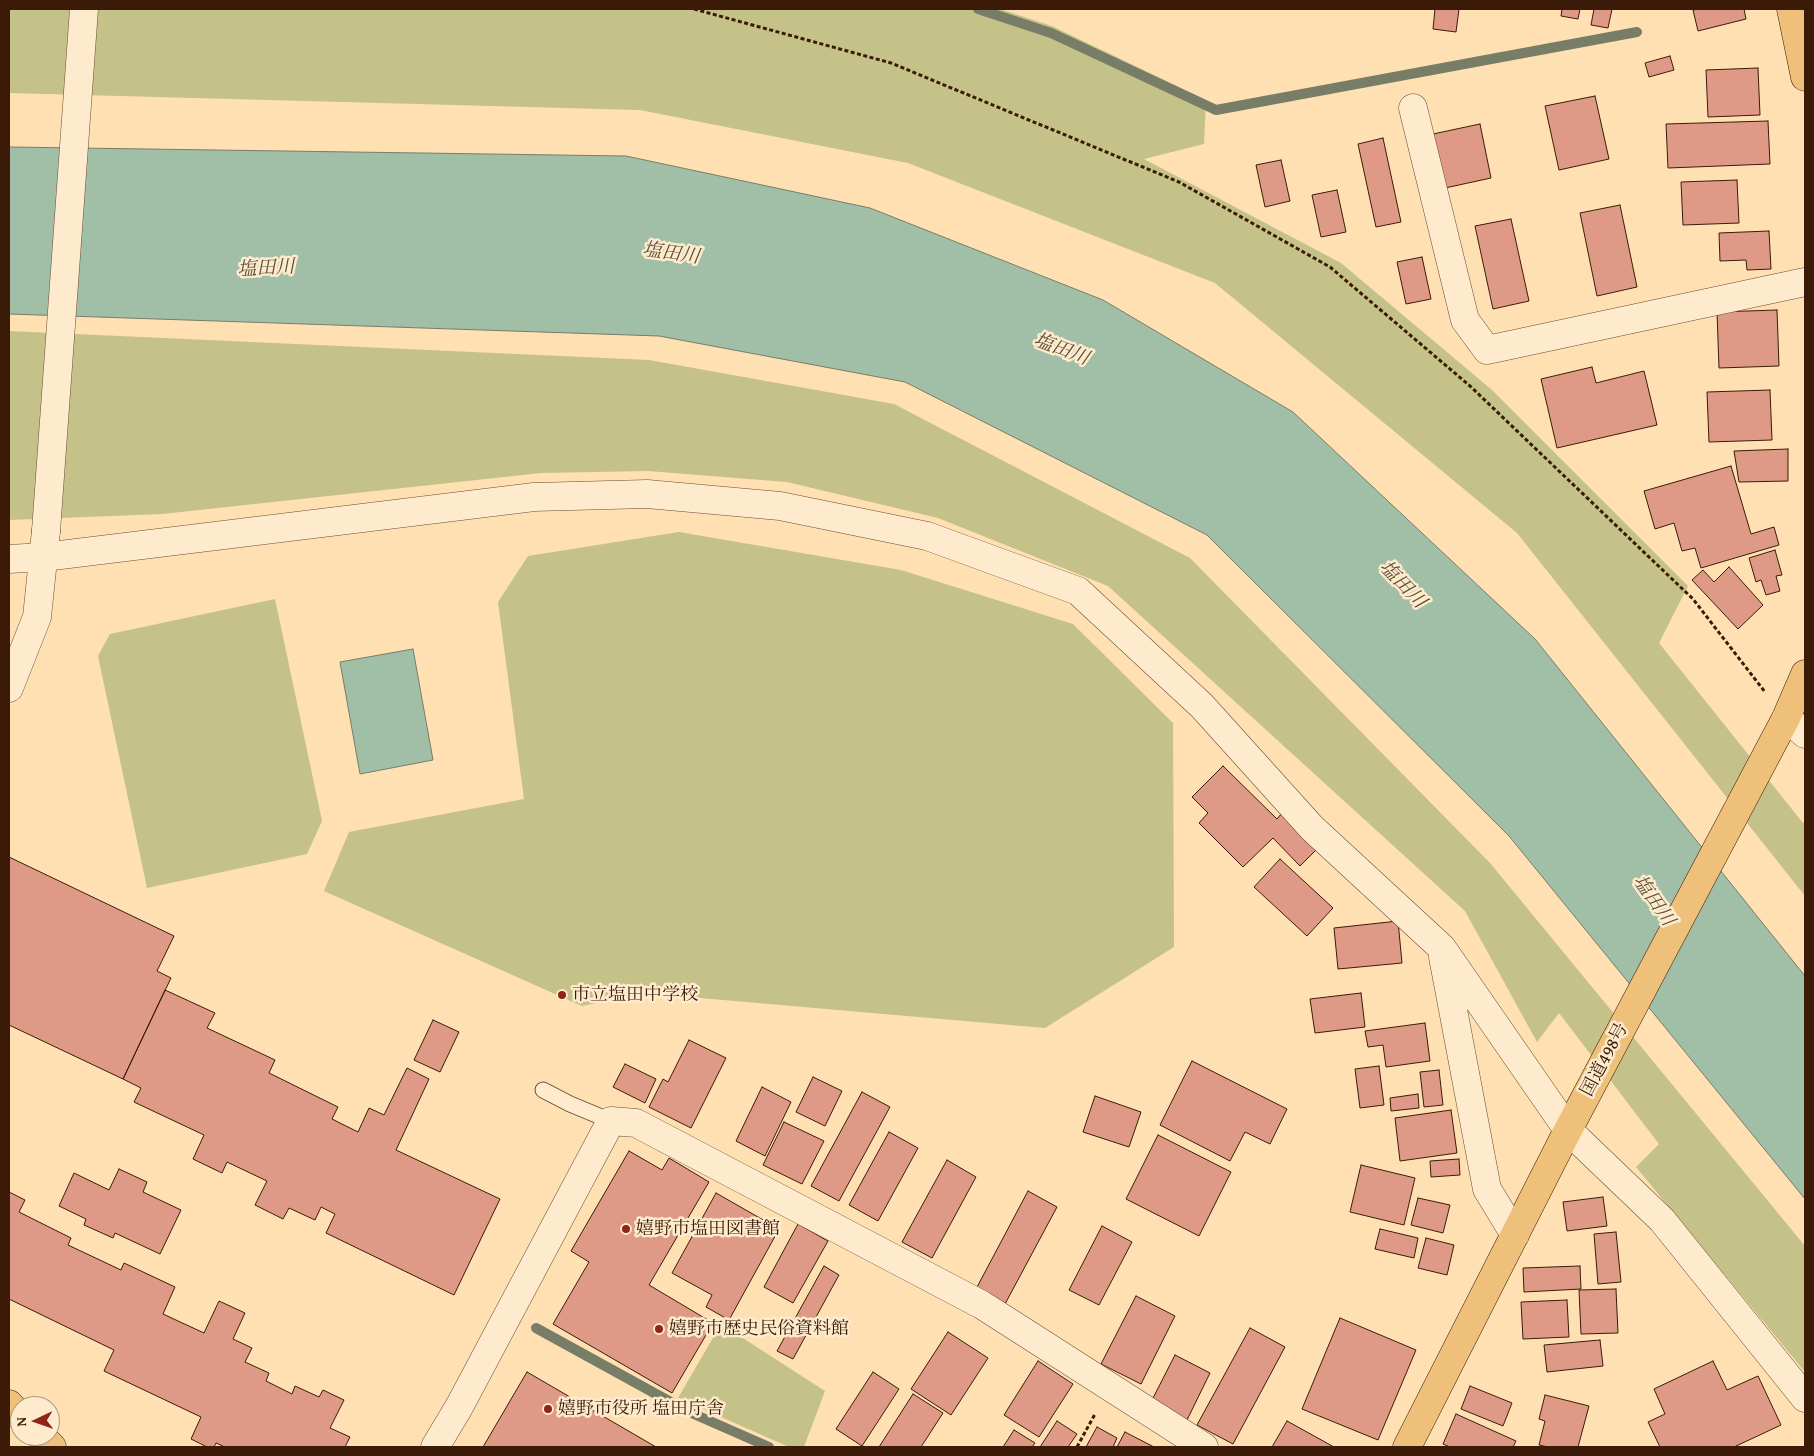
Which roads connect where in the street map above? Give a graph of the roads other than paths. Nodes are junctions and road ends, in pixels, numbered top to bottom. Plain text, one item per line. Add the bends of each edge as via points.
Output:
1 (84, 9) edge
2 (1791, 9) edge
3 (1805, 77) edge
4 (1413, 108) dead end
5 (1805, 282) edge
6 (45, 544) junction
7 (9, 559) edge
8 (1805, 674) edge
9 (9, 688) edge
10 (1796, 726) edge
11 (1442, 948) junction
12 (543, 1090) dead end
13 (611, 1121) junction
14 (1568, 1130) junction
15 (1515, 1235) junction
16 (1805, 1398) edge
17 (435, 1447) edge
18 (1204, 1447) edge
19 (1407, 1447) edge

1 - 6 street
2 - 3 highway
4 - 5 street via 1465,320 1487,350
6 - 7 street
6 - 9 street via 37,617
6 - 11 street via 534,497 647,494 780,506 927,536 1078,591 1202,706 1312,828
8 - 10 highway, 国道498号
10 - 14 highway, 国道498号
11 - 14 street
11 - 15 street via 1486,1189
12 - 13 lane
13 - 17 street
13 - 18 street via 636,1123 974,1300
14 - 15 highway, 国道498号
14 - 16 street via 1662,1220
15 - 19 highway, 国道498号

